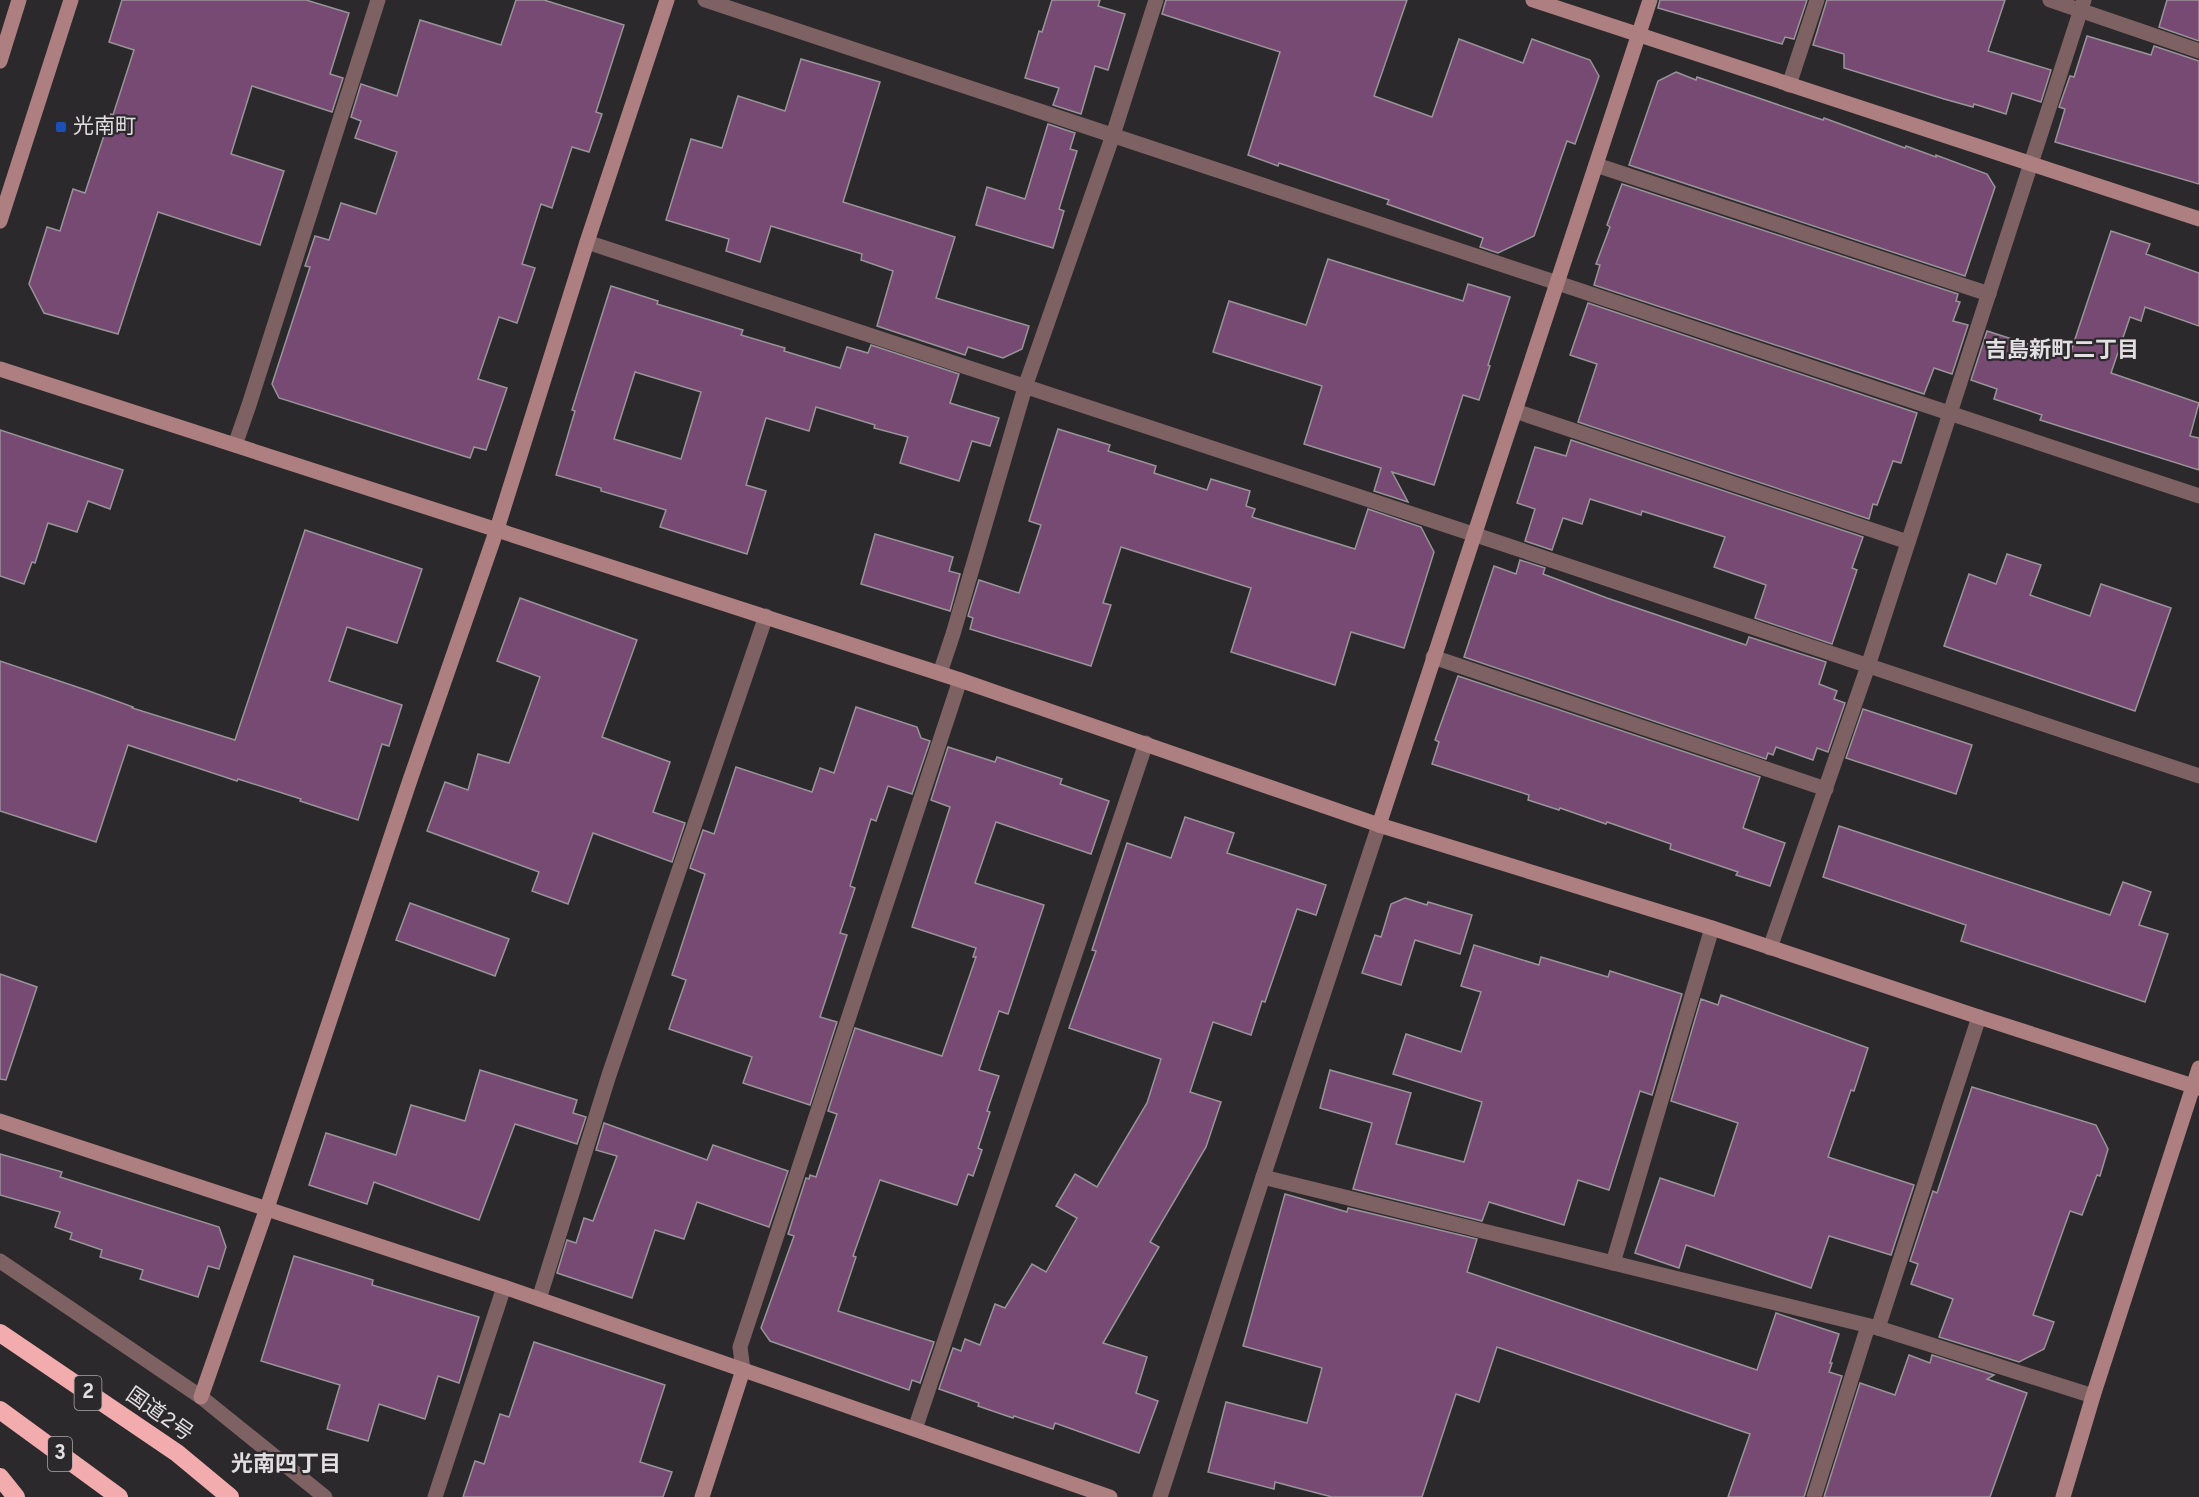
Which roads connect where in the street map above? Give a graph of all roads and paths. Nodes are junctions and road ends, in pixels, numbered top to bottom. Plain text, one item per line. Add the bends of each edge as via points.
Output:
1 (19, 0) edge
2 (71, 0) edge
3 (378, 0) edge
4 (667, 0) edge
5 (705, 0) edge
6 (1156, 0) edge
7 (1533, 0) edge
8 (1650, 0) edge
9 (1817, 0) edge
10 (2049, 0) edge
11 (2083, 5) edge
12 (1639, 35) junction
13 (2199, 51) edge
14 (0, 61) edge
15 (1790, 85) junction
16 (1113, 135) junction
17 (2031, 164) junction
18 (1596, 165) junction
19 (2199, 219) edge
20 (0, 221) edge
21 (587, 242) junction
22 (1557, 283) junction
23 (1989, 294) junction
24 (0, 369) edge
25 (1026, 384) junction
26 (1515, 411) junction
27 (1950, 413) junction
28 (235, 445) junction
29 (2199, 496) edge
30 (497, 529) junction
31 (1474, 536) junction
32 (1908, 543) junction
33 (766, 616) junction
34 (1433, 657) junction
35 (1868, 666) junction
36 (940, 673) junction
37 (960, 680) junction
38 (1146, 743) junction
39 (2199, 776) edge
40 (1826, 789) junction
41 (1379, 825) junction
42 (1712, 928) junction
43 (1770, 948) junction
44 (1978, 1017) junction
45 (2199, 1068) edge
46 (2196, 1087) edge
47 (0, 1121) edge
48 (1263, 1177) junction
49 (267, 1208) junction
50 (0, 1261) edge
51 (1613, 1263) junction
52 (504, 1287) junction
53 (539, 1299) junction
54 (1873, 1327) junction
55 (0, 1333) edge
56 (743, 1370) junction
57 (2093, 1396) junction
58 (201, 1397) junction
59 (0, 1410) edge
60 (915, 1429) junction
61 (0, 1477) edge
62 (16, 1497) edge
63 (119, 1497) edge
64 (230, 1497) edge
65 (325, 1497) edge
66 (435, 1497) edge
67 (702, 1497) edge
68 (1110, 1497) edge
69 (1161, 1497) edge
70 (1814, 1497) edge
71 (2063, 1497) edge

1 - 14 street
2 - 20 street
3 - 28 street
4 - 21 street
5 - 16 street
6 - 16 street
7 - 12 street
8 - 12 street
9 - 15 street
10 - 11 street
11 - 13 street
11 - 17 street
12 - 15 street
12 - 18 street
15 - 17 street
16 - 22 street
16 - 25 street
17 - 19 street
17 - 23 street
18 - 22 street
18 - 23 street
21 - 25 street
21 - 30 street
22 - 26 street
22 - 27 street
23 - 27 street
24 - 28 street
25 - 31 street
25 - 36 street
26 - 31 street
26 - 32 street
27 - 29 street
27 - 32 street
28 - 30 street
30 - 33 street
30 - 49 street
31 - 34 street
31 - 35 street
32 - 35 street
33 - 36 street
33 - 53 street via 609,1075
34 - 40 street
34 - 41 street
35 - 39 street
35 - 40 street
36 - 37 street
37 - 38 street
37 - 56 street via 740,1347
38 - 41 street
38 - 60 street
40 - 43 street
41 - 42 street
41 - 48 street
42 - 43 street
42 - 51 street
43 - 44 street
44 - 46 street
44 - 54 street
45 - 46 street
46 - 57 street
47 - 49 street
48 - 51 street
48 - 69 street
49 - 52 street
49 - 58 street
50 - 58 street
51 - 54 street
52 - 53 street
52 - 66 street
53 - 56 street
54 - 57 street
54 - 70 street
55 - 64 highway, 国道2号 / 2 via 177,1453
56 - 60 street
56 - 67 street
57 - 71 street
58 - 65 street
59 - 63 highway, 3
60 - 68 street
61 - 62 highway

